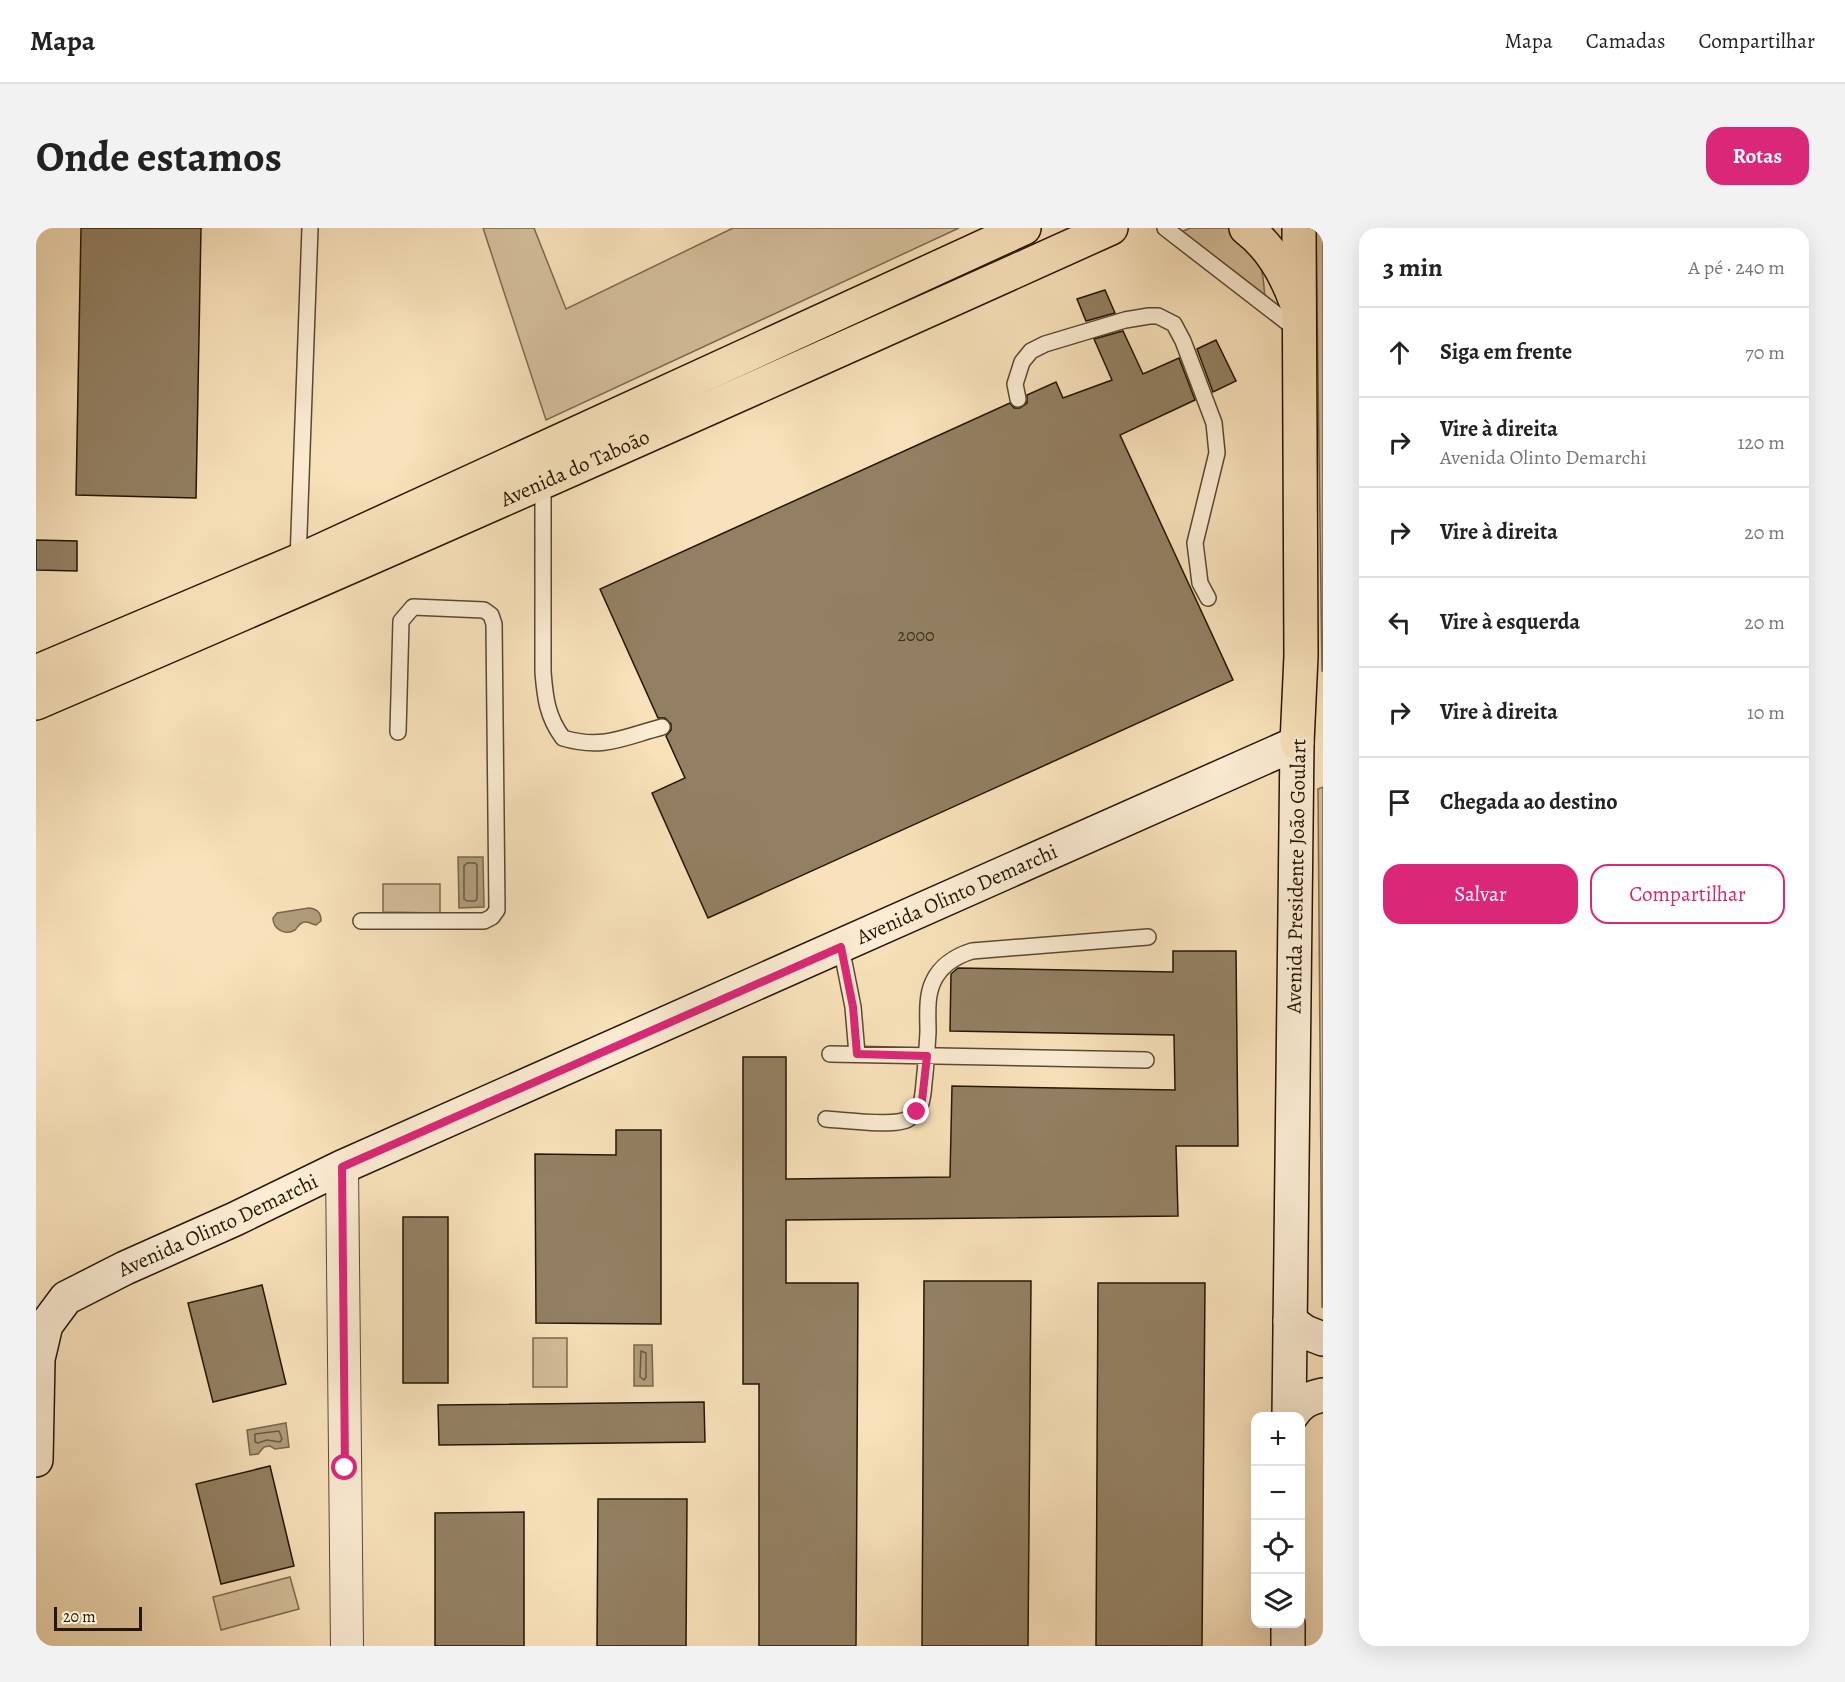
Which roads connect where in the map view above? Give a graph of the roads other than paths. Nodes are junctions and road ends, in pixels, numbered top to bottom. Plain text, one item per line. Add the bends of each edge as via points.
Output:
1 (310, 228) edge
2 (1024, 228) edge
3 (1111, 228) edge
4 (1165, 228) edge
5 (1246, 228) edge
6 (1299, 228) edge
7 (1300, 322) junction
8 (1018, 399) dead end
9 (539, 467) junction
10 (298, 561) junction
11 (1208, 598) dead end
12 (36, 672) edge
13 (36, 703) edge
14 (662, 727) dead end
15 (398, 732) dead end
16 (1310, 735) edge
17 (361, 921) dead end
18 (1148, 937) dead end
19 (841, 947) junction
20 (830, 1054) dead end
21 (857, 1054) junction
22 (927, 1056) junction
23 (1146, 1060) dead end
24 (826, 1119) dead end
25 (342, 1167) junction
26 (1290, 1322) junction
27 (1323, 1339) edge
28 (1323, 1395) edge
29 (1290, 1412) edge
30 (1293, 1412) edge
31 (36, 1460) edge
32 (1288, 1628) edge
33 (348, 1646) edge
34 (1288, 1646) edge

1 - 10 lane
2 - 9 main road, Avenida do Taboão
3 - 9 main road, Avenida do Taboão via 706,411
4 - 7 lane
5 - 7 main road via 1274,258 1293,294
6 - 7 main road, Avenida Presidente João Goulart
7 - 16 main road, Avenida Presidente João Goulart via 1300,656
8 - 11 lane via 1015,384 1022,362 1031,351 1045,344 1149,316 1174,324 1214,423 1217,453 1195,543 1200,583
9 - 10 main road, Avenida do Taboão
9 - 13 main road, Avenida do Taboão via 228,621
9 - 14 lane via 544,696 554,726 563,738 594,744
10 - 12 main road, Avenida do Taboão
15 - 17 lane via 401,621 405,613 413,607 484,610 494,624 497,910 484,921
16 - 19 street, Avenida Olinto Demarchi
16 - 26 street, Avenida Presidente João Goulart
18 - 22 lane via 972,951 956,956 933,981
19 - 21 lane
19 - 25 street, Avenida Olinto Demarchi
20 - 21 lane
21 - 22 lane
22 - 23 lane
22 - 24 lane via 922,1101 907,1120 891,1123
25 - 31 street, Avenida Olinto Demarchi via 66,1298 46,1325 38,1359
25 - 33 street
26 - 27 street
26 - 29 street, Avenida Presidente João Goulart
28 - 30 street via 1309,1398
32 - 34 street

